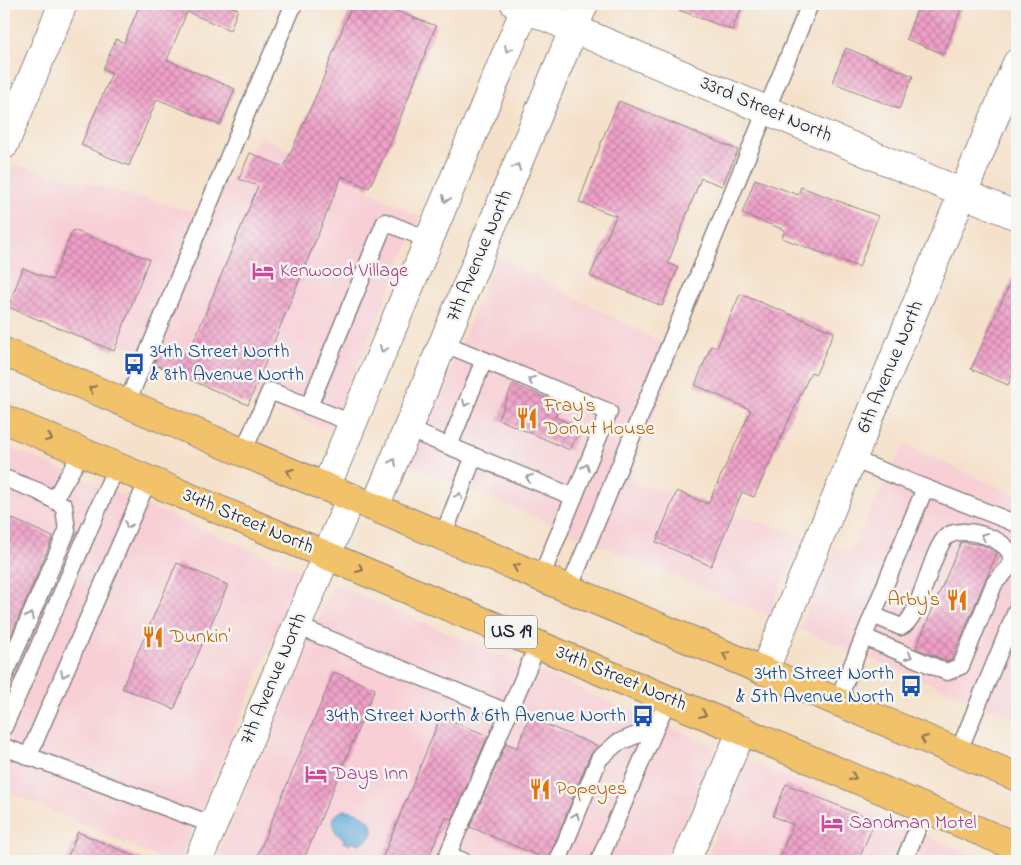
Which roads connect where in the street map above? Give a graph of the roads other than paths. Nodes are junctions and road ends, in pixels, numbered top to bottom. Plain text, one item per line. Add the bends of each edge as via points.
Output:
1 (63, 4) edge
2 (294, 4) edge
3 (584, 4) edge
4 (810, 4) edge
5 (522, 5) edge
6 (574, 29) junction
7 (1017, 63) edge
8 (766, 110) junction
9 (4, 145) edge
10 (963, 193) junction
11 (1017, 216) edge
12 (429, 240) junction
13 (443, 343) junction
14 (4, 352) edge
15 (484, 360) junction
16 (127, 403) junction
17 (309, 406) junction
18 (4, 419) edge
19 (352, 423) junction
20 (407, 429) junction
21 (448, 446) junction
22 (82, 452) junction
23 (243, 452) junction
24 (474, 456) junction
25 (852, 459) junction
26 (116, 467) junction
27 (4, 478) edge
28 (148, 480) junction
29 (326, 487) junction
30 (925, 488) junction
31 (574, 497) junction
32 (54, 500) junction
33 (363, 502) junction
34 (1017, 524) edge
35 (67, 531) junction
36 (442, 536) junction
37 (83, 542) junction
38 (327, 555) junction
39 (540, 577) junction
40 (569, 589) junction
41 (1017, 609) edge
42 (873, 615) junction
43 (297, 626) junction
44 (864, 636) junction
45 (19, 642) junction
46 (538, 644) junction
47 (37, 650) junction
48 (764, 671) junction
49 (4, 676) edge
50 (668, 699) junction
51 (837, 702) junction
52 (508, 712) junction
53 (4, 727) edge
54 (656, 727) junction
55 (742, 730) junction
56 (4, 747) edge
57 (958, 753) junction
58 (28, 757) junction
59 (1017, 777) edge
60 (926, 808) junction
61 (213, 824) junction
62 (1017, 847) edge
63 (446, 858) edge
64 (198, 861) edge
65 (463, 861) edge
66 (558, 861) edge
67 (599, 861) edge
68 (686, 861) edge
69 (904, 861) edge

1 - 9 street
2 - 16 lane
3 - 6 street, 7th Avenue North
4 - 8 lane
5 - 6 street, 33rd Street North
5 -> 12 street
6 - 8 street, 33rd Street North
13 -> 6 street, 7th Avenue North
7 - 10 street, 6th Avenue North
8 - 10 street, 33rd Street North
8 - 40 lane
10 - 11 street, 33rd Street North
10 - 25 street, 6th Avenue North
12 - 17 lane via 385,222
12 -> 19 street
13 - 15 lane
13 - 20 street, 7th Avenue North
16 -> 14 highway
15 -> 21 lane
31 -> 15 lane via 608,412
16 - 23 highway
17 - 19 lane
17 - 23 lane via 270,391
18 -> 22 highway, 34th Street North / US 19
19 - 29 street
20 - 21 lane
33 -> 20 street, 7th Avenue North
21 - 24 lane
22 - 26 highway, 34th Street North / US 19
22 - 32 lane
29 -> 23 highway
31 -> 24 lane
36 -> 24 lane
25 - 30 lane
25 - 48 street, 6th Avenue North
26 - 28 highway, 34th Street North / US 19
26 - 37 lane
27 - 32 lane via 38,490
28 - 38 highway, 34th Street North / US 19
28 -> 58 lane
29 - 33 highway
30 - 34 lane
30 - 42 lane
31 - 39 lane
32 - 35 lane via 64,506
33 - 36 highway
33 - 38 street, 7th Avenue North
35 - 37 lane
45 -> 35 lane
39 -> 36 highway
37 - 47 lane
38 - 43 street, 7th Avenue North
38 -> 46 highway, 34th Street North / US 19
39 - 40 highway
48 -> 40 highway
41 - 57 lane
42 - 44 lane
44 -> 42 lane via 947,672 961,666 994,584 1006,572 1012,555 1007,546 992,539 976,532 958,531 945,538 912,618 906,625 901,627
43 - 52 lane
43 - 61 street, 7th Avenue North
44 - 51 lane
45 - 47 lane
45 - 49 lane
46 - 50 highway, 34th Street North / US 19
46 - 52 lane
47 - 53 lane
48 - 51 highway
50 - 54 lane
50 -> 55 highway, 34th Street North / US 19
57 -> 51 highway
52 - 63 lane
66 -> 54 lane via 599,759 617,743
54 - 67 lane
55 -> 60 highway, 34th Street North / US 19
55 - 68 street
56 - 58 lane
57 - 59 highway
58 - 61 lane
60 - 62 highway, 34th Street North / US 19
60 - 69 lane
61 - 64 street, 7th Avenue North
63 - 65 lane

